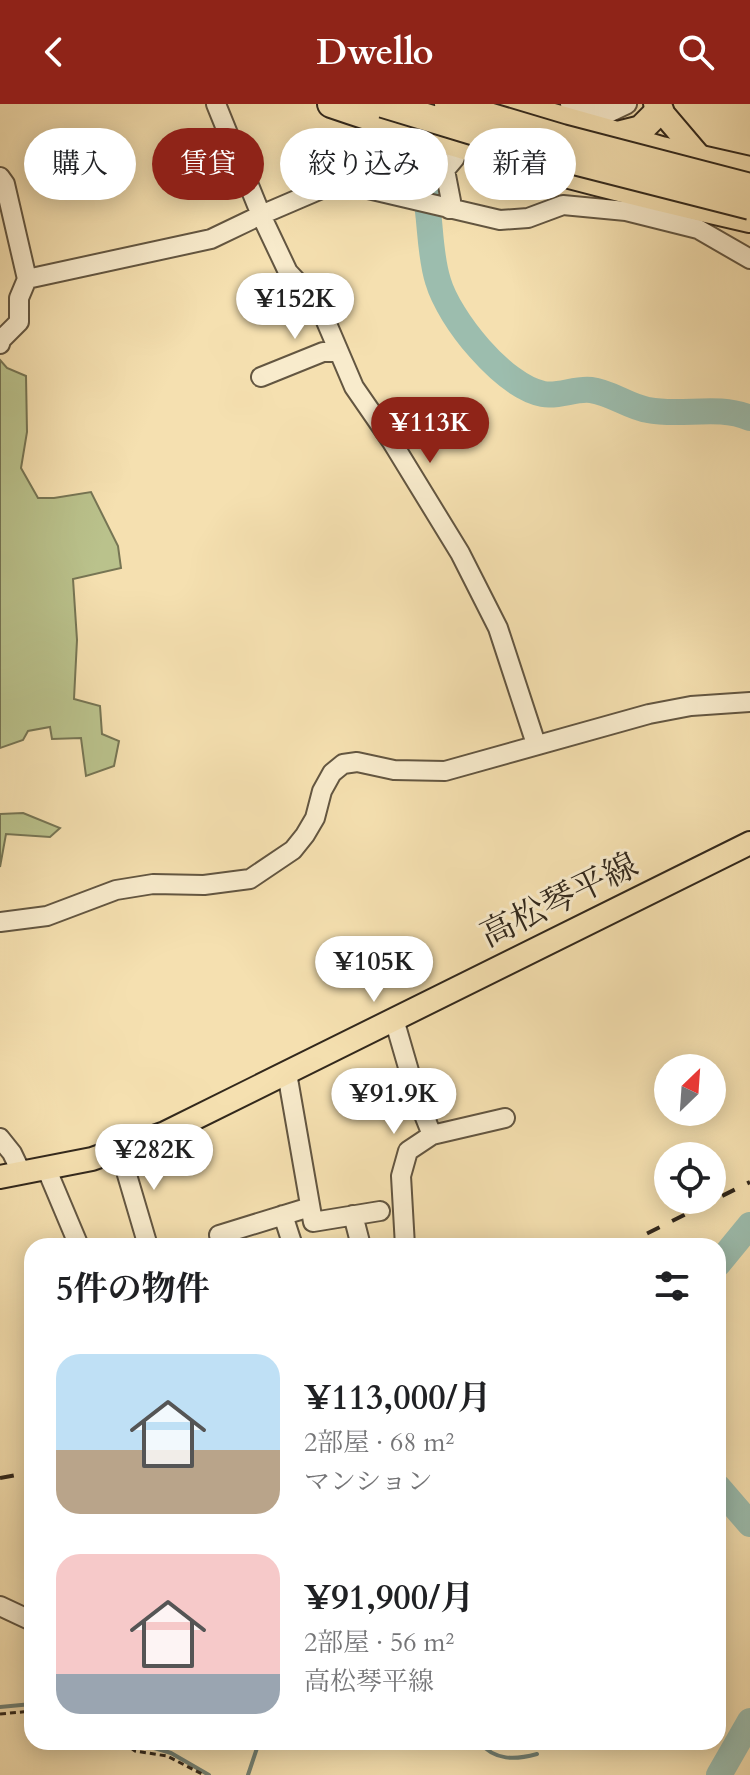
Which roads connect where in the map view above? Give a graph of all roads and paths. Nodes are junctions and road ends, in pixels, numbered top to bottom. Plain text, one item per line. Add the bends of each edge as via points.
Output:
1 (216, 104) edge
2 (331, 104) edge
3 (383, 104) edge
4 (448, 104) edge
5 (507, 104) edge
6 (570, 104) edge
7 (627, 104) edge
8 (660, 106) edge
9 (394, 128) edge
10 (601, 132) junction
11 (448, 149) edge
12 (703, 160) junction
13 (750, 170) edge
14 (0, 177) edge
15 (448, 186) edge
16 (750, 187) edge
17 (750, 206) edge
18 (445, 208) junction
19 (261, 215) junction
20 (750, 217) edge
21 (750, 259) edge
22 (27, 279) junction
23 (0, 344) edge
24 (337, 352) junction
25 (261, 377) dead end
26 (750, 702) edge
27 (536, 744) junction
28 (750, 843) edge
29 (0, 922) edge
30 (394, 1019) junction
31 (287, 1073) junction
32 (505, 1118) dead end
33 (432, 1135) junction
34 (0, 1138) edge
35 (120, 1151) junction
36 (47, 1170) junction
37 (11, 1176) edge
38 (310, 1207) junction
39 (380, 1211) dead end
40 (283, 1215) junction
41 (353, 1215) junction
42 (76, 1238) edge
43 (146, 1238) edge
44 (220, 1238) edge
45 (290, 1238) edge
46 (359, 1238) edge
47 (405, 1238) edge
48 (0, 1606) edge
49 (24, 1617) edge
50 (24, 1712) edge
51 (0, 1714) edge
52 (134, 1750) edge
53 (204, 1775) edge

1 - 19 street
2 - 9 highway
3 - 17 highway, bridge via 558,157
4 - 16 highway, bridge
5 - 10 highway
6 - 7 street via 606,114
8 - 10 highway via 635,132
8 - 12 main road
10 - 12 highway
11 - 20 highway
12 - 13 highway
12 - 20 main road
14 - 22 street
15 - 18 street via 451,201
18 - 19 street via 351,185 324,188
18 - 21 street via 500,220 528,218 563,205 626,211 698,229
19 - 22 street via 211,239
19 - 24 street via 288,272 319,305
22 - 23 street via 19,298 19,322
24 - 25 street via 323,352
24 - 27 street via 460,553 498,628
26 - 27 street via 649,714
27 - 29 street via 445,771 343,764 332,773 315,818 293,850 250,879 116,890 47,916
28 - 30 main road, 高松琴平線
30 - 31 main road, 高松琴平線
30 - 33 street
31 - 35 main road, 高松琴平線
31 - 38 street
32 - 33 street
33 - 47 street via 408,1151 402,1163
34 - 37 street via 12,1153
35 - 36 main road, 高松琴平線
35 - 43 street
36 - 37 main road, 高松琴平線
36 - 42 street
38 - 40 street
38 - 41 street via 313,1222
39 - 41 street
40 - 44 street
40 - 45 street
41 - 46 street
48 - 49 street
50 - 51 path
52 - 53 path via 167,1756

